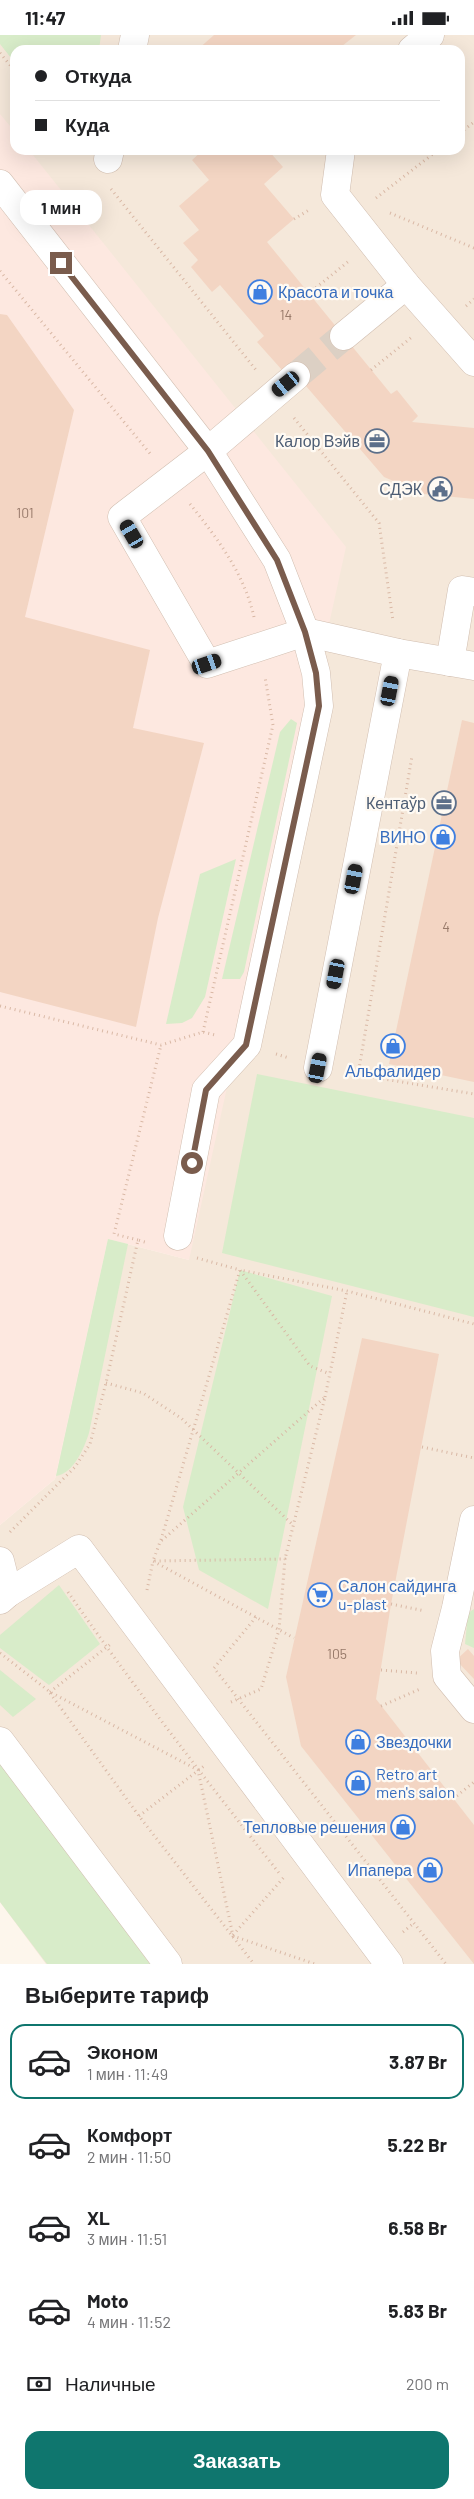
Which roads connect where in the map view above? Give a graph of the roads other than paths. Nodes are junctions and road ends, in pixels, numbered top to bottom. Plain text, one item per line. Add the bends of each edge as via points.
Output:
1 (430, 35) edge
2 (418, 45) edge
3 (340, 155) edge
4 (0, 184) edge
5 (406, 285) junction
6 (344, 336) tunnel mouth
7 (474, 362) edge
8 (296, 376) tunnel mouth
9 (208, 451) junction
10 (474, 592) edge
11 (305, 632) junction
12 (398, 653) junction
13 (462, 664) edge
14 (318, 1068) road end
15 (176, 1246) road end
16 (474, 1520) edge
17 (0, 1561) edge
18 (4, 1596) edge
19 (474, 1709) edge
20 (0, 1741) edge
21 (168, 1964) edge
22 (389, 1964) edge

1 - 2 lane
3 - 5 lane via 335,195
4 - 9 lane
5 - 6 lane
5 - 7 lane
8 - 9 lane
9 - 11 lane via 277,560
9 - 11 lane via 122,517 207,664
10 - 13 lane via 462,590
11 - 12 lane
11 - 15 lane via 316,673 319,706 246,1045 206,1090
12 - 13 lane
12 - 14 lane
16 - 19 lane via 445,1651 447,1676
17 - 18 lane
18 - 22 lane via 79,1549
20 - 21 lane

